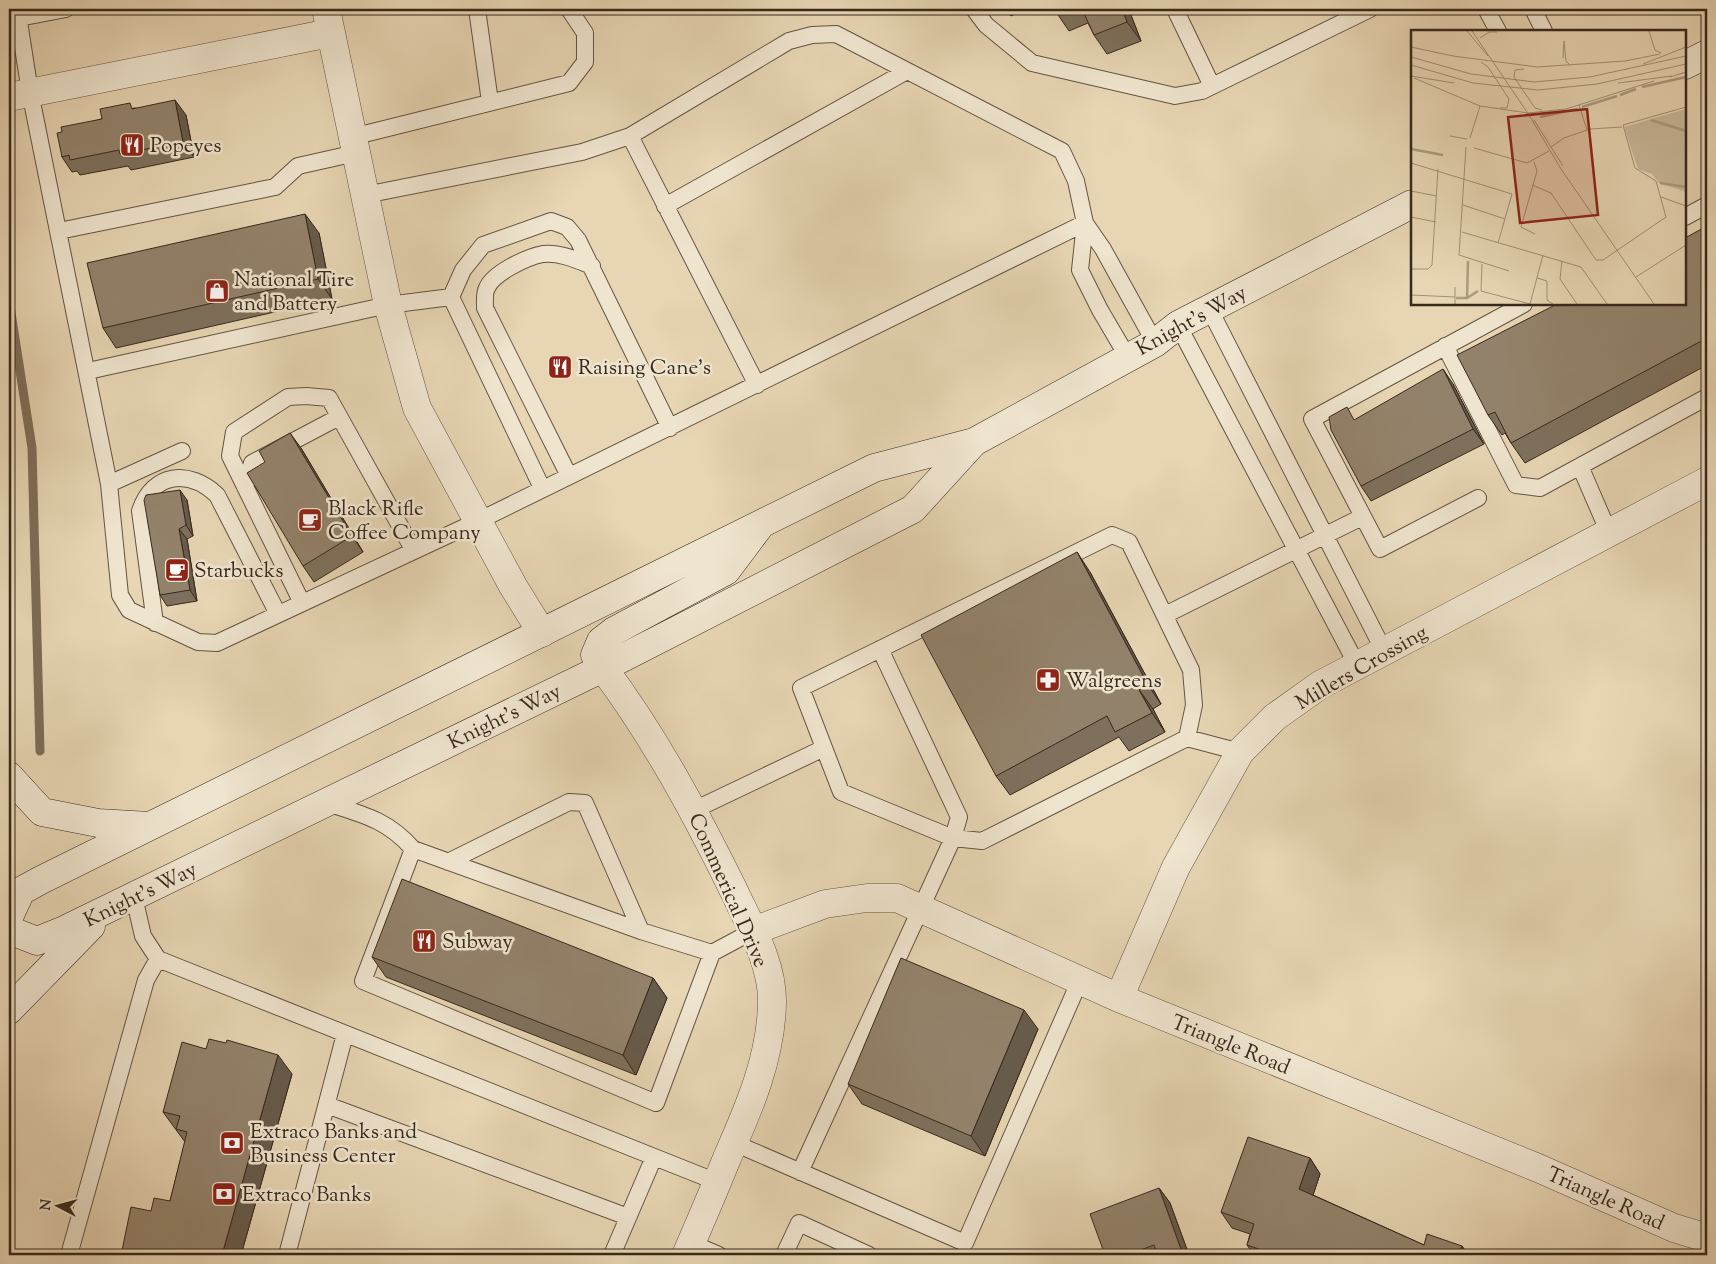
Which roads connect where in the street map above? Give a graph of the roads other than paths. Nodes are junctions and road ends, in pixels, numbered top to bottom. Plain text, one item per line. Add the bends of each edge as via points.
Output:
1 (66, 9) edge
2 (477, 9) edge
3 (569, 9) edge
4 (974, 9) edge
5 (1175, 9) edge
6 (1370, 9) edge
7 (1486, 9) edge
8 (1533, 9) edge
9 (18, 14) edge
10 (328, 21) edge
11 (1497, 30) edge
12 (1544, 30) edge
13 (1707, 54) edge
14 (1686, 64) edge
15 (907, 71) junction
16 (1212, 86) junction
17 (20, 94) edge
18 (490, 102) junction
19 (630, 136) junction
20 (354, 145) junction
21 (365, 195) junction
22 (1411, 205) edge
23 (1707, 205) edge
24 (665, 206) junction
25 (1686, 216) edge
26 (1085, 223) junction
27 (59, 231) junction
28 (592, 266) junction
29 (451, 297) junction
30 (388, 305) junction
31 (1522, 305) edge
32 (1209, 308) junction
33 (1178, 325) junction
34 (1155, 343) junction
35 (1445, 346) junction
36 (1127, 356) junction
37 (88, 371) junction
38 (757, 385) junction
39 (1707, 397) edge
40 (339, 416) junction
41 (670, 428) junction
42 (974, 442) junction
43 (182, 451) dead end
44 (1580, 466) junction
45 (569, 476) junction
46 (1707, 481) edge
47 (110, 484) junction
48 (245, 487) junction
49 (542, 488) junction
50 (1478, 498) dead end
51 (1362, 517) junction
52 (478, 521) junction
53 (762, 522) junction
54 (1609, 533) junction
55 (1325, 535) junction
56 (414, 550) junction
57 (1296, 550) junction
58 (302, 603) junction
59 (278, 614) junction
60 (1165, 615) junction
61 (155, 623) junction
62 (542, 633) junction
63 (880, 649) junction
64 (1384, 651) junction
65 (1357, 665) junction
66 (603, 668) junction
67 (1187, 738) junction
68 (824, 748) junction
69 (1240, 752) junction
70 (9, 776) edge
71 (327, 803) junction
72 (694, 810) junction
73 (153, 826) junction
74 (953, 838) junction
75 (414, 849) junction
76 (448, 862) junction
77 (122, 903) junction
78 (920, 907) junction
79 (9, 917) edge
80 (9, 930) edge
81 (641, 931) junction
82 (753, 931) junction
83 (712, 953) junction
84 (158, 959) junction
85 (1080, 980) junction
86 (1119, 998) junction
87 (9, 1010) edge
88 (345, 1034) junction
89 (327, 1105) junction
90 (734, 1143) junction
91 (654, 1157) junction
92 (800, 1172) junction
93 (717, 1182) junction
94 (628, 1217) junction
95 (1707, 1238) edge
96 (689, 1249) edge
97 (70, 1255) edge
98 (287, 1255) edge
99 (612, 1255) edge
100 (719, 1255) edge
101 (784, 1255) edge
102 (869, 1255) edge

1 - 9 lane
2 - 18 lane
3 - 18 lane via 585,33 585,62 568,83
4 - 16 lane via 986,26 1032,63 1175,96
5 - 16 lane
6 - 16 lane
7 - 11 lane
8 - 12 lane
9 - 17 lane
10 - 17 street
10 - 20 street
13 - 14 street
15 - 19 lane via 836,34 812,35 789,41
15 - 24 lane
15 - 26 lane via 1062,151 1076,181
17 - 27 lane
18 - 20 lane
19 - 21 lane via 582,152
19 - 24 lane
20 - 21 street
20 - 27 lane via 298,166 275,187
21 - 30 street
22 - 32 street, Knight's Way
23 - 25 lane
24 - 38 lane
26 - 34 lane
26 - 36 lane via 1080,270
26 - 38 lane
27 - 37 lane
28 - 29 lane via 567,227 551,221 483,245 462,270
28 - 41 lane
28 - 45 lane via 565,256 544,254 521,261 487,288 485,308
29 - 30 lane
29 - 49 lane
30 - 37 lane
30 - 52 street via 417,408
31 - 35 lane
32 - 33 street, Knight's Way
32 - 55 lane
33 - 34 street, Knight's Way
33 - 57 lane
34 - 36 street, Knight's Way
35 - 44 lane via 1516,485 1540,488
35 - 51 lane via 1312,418
36 - 42 street, Knight's Way
37 - 47 lane
38 - 41 lane
39 - 44 lane
40 - 48 lane via 252,462
40 - 48 lane via 329,398 288,397 234,432 230,456
40 - 56 lane
41 - 45 lane
42 - 53 street, Knight's Way via 874,468
42 - 66 street, Knight's Way via 914,509
43 - 47 lane
44 - 54 lane
45 - 49 lane
46 - 54 street, Millers Crossing
47 - 61 lane via 120,595 129,610
48 - 58 lane
49 - 52 lane
50 - 51 lane via 1380,549
51 - 55 lane
52 - 56 lane
52 - 62 street
53 - 62 street, Knight's Way
53 - 66 street via 726,571 645,613 601,642 595,655
54 - 64 street, Millers Crossing
55 - 57 lane
55 - 64 lane
56 - 58 lane
57 - 60 lane
57 - 65 lane
58 - 59 lane
59 - 61 lane via 217,643 198,642
59 - 61 lane via 217,495 205,484 186,478 168,480 153,488 145,496 140,511
60 - 63 lane via 1130,542 1112,535
60 - 67 lane via 1191,670 1194,705
62 - 73 street, Knight's Way
63 - 68 lane via 801,688
63 - 74 lane via 959,817
64 - 65 street, Millers Crossing
65 - 69 street, Millers Crossing via 1320,685 1275,717
66 - 71 street, Knight's Way
66 - 72 street, Commerical Drive
67 - 69 lane
67 - 74 lane via 982,841
68 - 72 lane
68 - 74 lane via 841,792
69 - 86 street, Millers Crossing via 1176,867
70 - 73 street via 42,812 98,823
71 - 75 lane via 378,819 399,833
71 - 77 street, Knight's Way
72 - 82 street, Commerical Drive
73 - 79 street, Knight's Way via 21,891
74 - 78 lane
75 - 76 lane
75 - 83 lane via 363,981 656,1103
76 - 81 lane
76 - 81 lane via 569,802 585,803
77 - 80 street, Knight's Way via 37,941
77 - 84 lane
77 - 87 street via 69,947
78 - 82 street, Triangle Road via 897,898 825,904
78 - 85 street, Triangle Road
78 - 92 lane
81 - 83 lane
82 - 83 lane
82 - 90 street, Commerical Drive via 766,963 771,1009 768,1042 753,1098
84 - 88 lane
84 - 97 lane via 146,980
85 - 86 street, Triangle Road
85 - 92 lane via 964,1243
86 - 95 street, Triangle Road via 1538,1168 1674,1228
88 - 89 lane
88 - 91 lane
89 - 94 lane
89 - 98 lane
90 - 92 lane
90 - 93 street, Commerical Drive
91 - 93 lane
91 - 94 lane
93 - 96 street, Commerical Drive
94 - 99 lane
96 - 100 lane
101 - 102 lane via 799,1223

